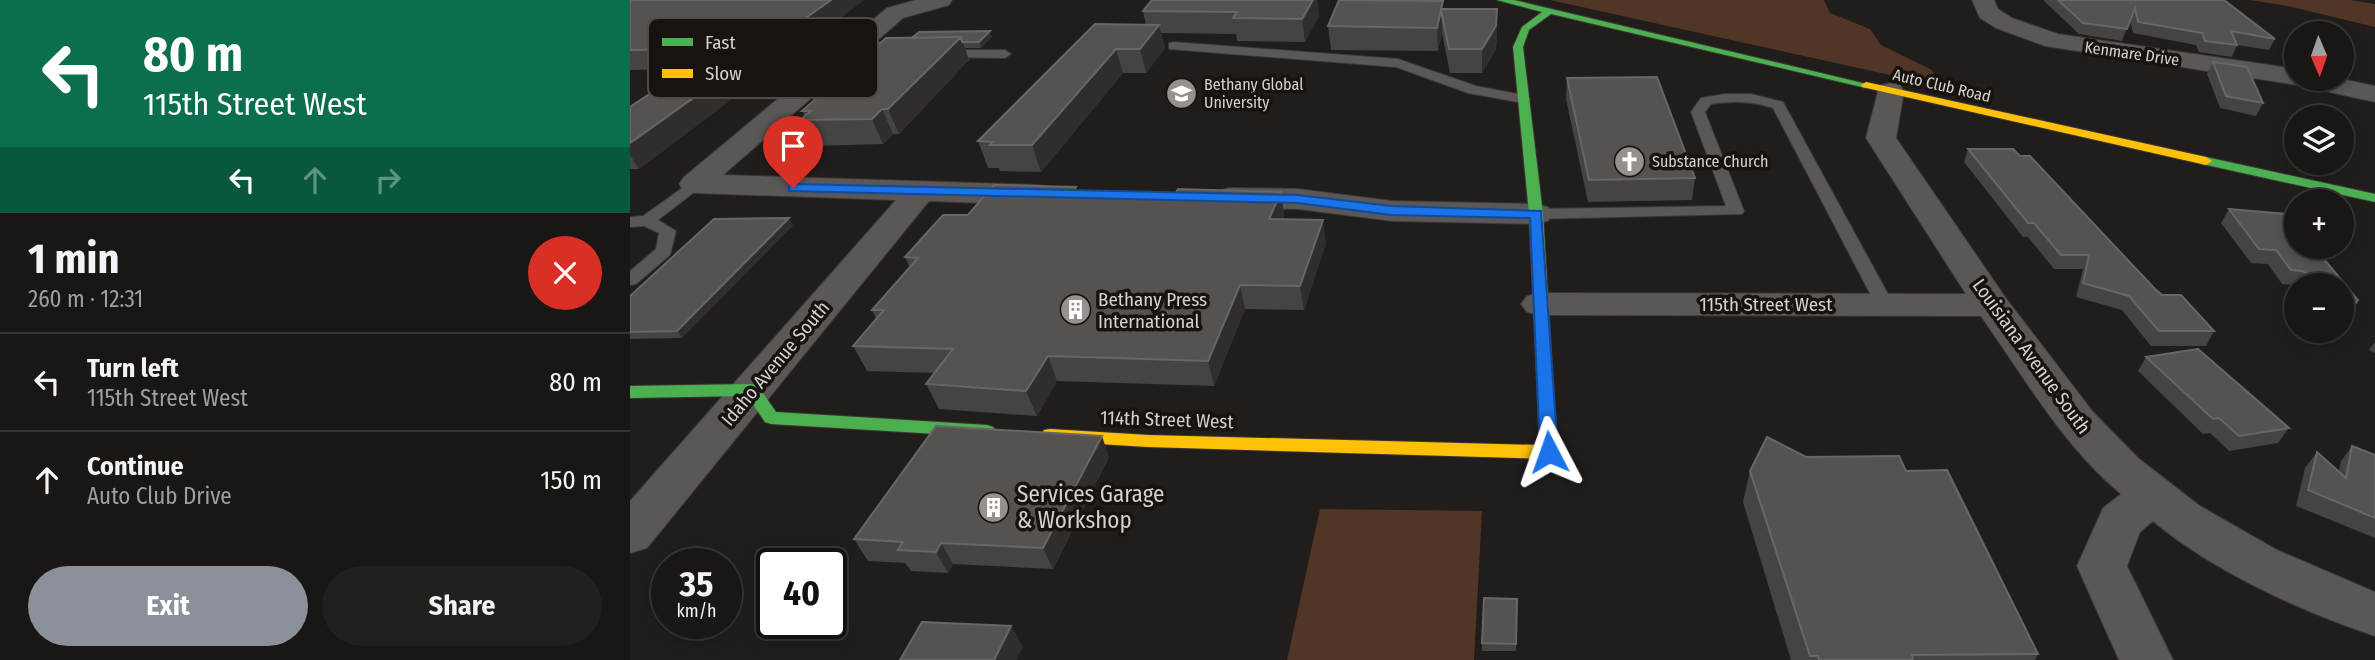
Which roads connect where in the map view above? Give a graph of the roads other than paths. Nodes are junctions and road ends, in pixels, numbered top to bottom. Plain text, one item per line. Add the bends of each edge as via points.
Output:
1 (941, 0) edge
2 (1502, 0) edge
3 (1983, 0) edge
4 (1549, 11) junction
5 (878, 33) edge
6 (1173, 46) dead end
7 (1005, 54) dead end
8 (925, 55) edge
9 (2284, 75) edge
10 (2354, 89) edge
11 (1891, 91) junction
12 (2375, 93) edge
13 (804, 98) edge
14 (1523, 99) junction
15 (695, 184) junction
16 (920, 192) junction
17 (1070, 195) edge
18 (1202, 197) edge
19 (2375, 198) edge
20 (1536, 214) junction
21 (639, 222) edge
22 (630, 280) edge
23 (1540, 304) junction
24 (1885, 304) junction
25 (1992, 304) junction
26 (752, 390) junction
27 (630, 392) edge
28 (1008, 432) edge
29 (1036, 434) edge
30 (2153, 494) junction
31 (645, 500) edge
32 (630, 534) edge
33 (2375, 614) edge
34 (2146, 660) edge

1 - 5 street via 895,13
2 - 4 street, Auto Club Road
3 - 9 street, Kenmare Drive via 1994,24 2054,41
4 - 11 street, Auto Club Road
4 - 14 street via 1525,29 1518,47
6 - 14 lane via 1398,63 1473,90
7 - 8 lane
10 - 12 street
11 - 19 street, Auto Club Road
11 - 25 street, Louisiana Avenue South via 1881,138
13 - 15 street
14 - 20 street
15 - 16 street
15 - 21 lane
16 - 17 street
16 - 26 street, Idaho Avenue South
18 - 20 street via 1298,199 1391,211
20 - 23 street
20 - 24 lane via 1737,211 1698,112 1706,101 1757,98 1778,105
21 - 22 lane via 668,231 664,251
23 - 24 street, 115th Street West
23 - 29 street, 114th Street West via 1549,452
24 - 25 street, 115th Street West
25 - 30 street, Louisiana Avenue South via 2078,423 2122,470
26 - 27 street
26 - 28 street via 771,418
26 - 31 street, Idaho Avenue South
30 - 33 street, Louisiana Avenue South via 2183,519 2259,565
30 - 34 street via 2120,521 2102,566
31 - 32 street, Idaho Avenue South

